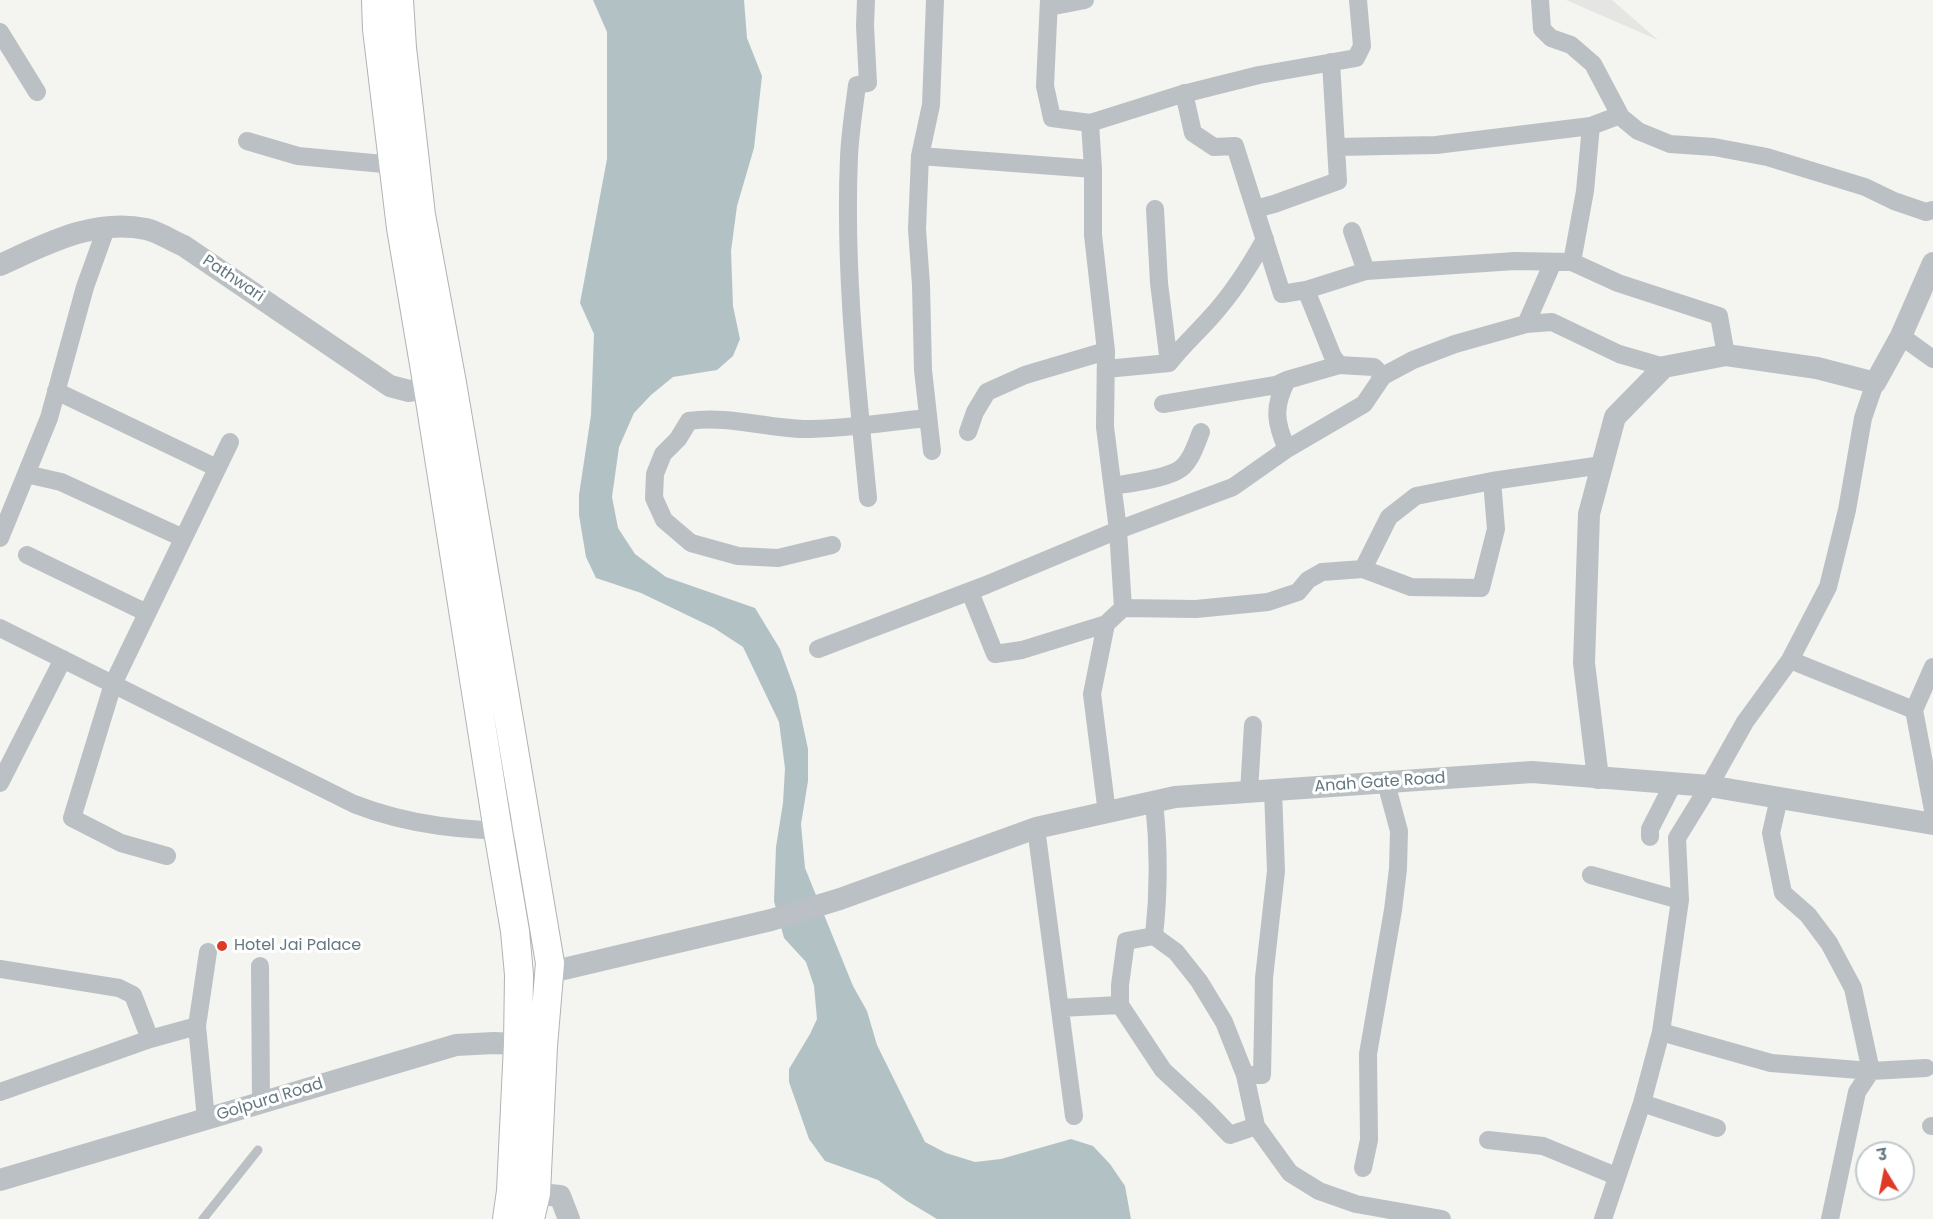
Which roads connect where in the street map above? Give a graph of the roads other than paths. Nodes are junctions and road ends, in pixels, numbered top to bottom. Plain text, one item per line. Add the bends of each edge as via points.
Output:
1 (376, 0) edge
2 (399, 0) edge
3 (866, 0) edge
4 (935, 0) edge
5 (1085, 0) edge
6 (1358, 0) edge
7 (1540, 0) edge
8 (1049, 3) edge
9 (0, 32) edge
10 (1331, 62) junction
11 (37, 92) dead end
12 (1184, 93) junction
13 (1620, 115) junction
14 (1090, 123) junction
15 (1591, 126) junction
16 (247, 141) dead end
17 (1337, 147) junction
18 (921, 156) junction
19 (394, 165) junction
20 (1093, 169) junction
21 (1155, 209) dead end
22 (1255, 209) junction
23 (1933, 210) edge
24 (107, 226) junction
25 (1352, 231) dead end
26 (1265, 239) junction
27 (1553, 262) junction
28 (1572, 262) junction
29 (1933, 263) edge
30 (0, 265) edge
31 (1366, 271) junction
32 (1306, 290) junction
33 (1526, 324) junction
34 (1901, 336) junction
35 (1726, 355) junction
36 (1933, 359) edge
37 (1106, 360) junction
38 (1169, 363) junction
39 (1340, 365) junction
40 (1664, 367) junction
41 (1383, 376) junction
42 (1287, 380) junction
43 (1875, 383) junction
44 (440, 385) junction
45 (56, 391) junction
46 (1162, 404) dead end
47 (928, 418) junction
48 (860, 425) junction
49 (968, 432) dead end
50 (1201, 432) dead end
51 (230, 442) dead end
52 (1287, 449) junction
53 (932, 451) dead end
54 (1602, 465) junction
55 (217, 468) junction
56 (26, 474) junction
57 (1492, 481) junction
58 (1113, 486) junction
59 (868, 498) dead end
60 (2, 530) edge
61 (1118, 530) junction
62 (183, 538) junction
63 (832, 545) dead end
64 (27, 555) dead end
65 (1363, 569) junction
66 (970, 592) junction
67 (1123, 608) junction
68 (147, 613) junction
69 (1106, 624) junction
70 (0, 628) edge
71 (818, 649) dead end
72 (63, 659) junction
73 (1790, 660) junction
74 (1933, 667) edge
75 (113, 684) junction
76 (1914, 710) junction
77 (1253, 725) dead end
78 (1, 776) edge
79 (1598, 778) junction
80 (1386, 783) junction
81 (1673, 784) junction
82 (1709, 786) junction
83 (1273, 790) junction
84 (1249, 792) junction
85 (1779, 798) junction
86 (1154, 802) junction
87 (1933, 810) edge
88 (1107, 813) junction
89 (1933, 824) edge
90 (1036, 828) junction
91 (498, 831) junction
92 (527, 831) junction
93 (1650, 837) dead end
94 (167, 856) dead end
95 (1591, 876) dead end
96 (1680, 900) junction
97 (1155, 936) junction
98 (208, 952) dead end
99 (260, 966) dead end
100 (518, 966) junction
101 (551, 968) junction
102 (0, 969) edge
103 (1120, 1005) junction
104 (518, 1007) junction
105 (548, 1008) junction
106 (1060, 1008) junction
107 (197, 1026) junction
108 (1661, 1032) junction
109 (150, 1038) junction
110 (531, 1045) junction
111 (1926, 1068) dead end
112 (1871, 1071) junction
113 (1245, 1075) junction
114 (0, 1092) edge
115 (261, 1102) junction
116 (1642, 1103) junction
117 (1074, 1116) dead end
118 (206, 1119) junction
119 (1256, 1126) junction
120 (1717, 1128) dead end
121 (1488, 1140) dead end
122 (258, 1149) dead end
123 (1363, 1168) dead end
124 (1616, 1176) junction
125 (0, 1180) edge
126 (526, 1201) edge
127 (203, 1219) edge
128 (507, 1219) edge
129 (569, 1219) edge
130 (1442, 1219) edge
131 (1603, 1219) edge
132 (1830, 1219) edge

1 - 19 main road
2 - 44 main road
3 - 48 street via 868,83 857,85 849,156 849,240
4 - 18 street via 931,105
5 - 8 street
6 - 10 street via 1362,46 1356,58
7 - 13 street via 1542,29 1551,38 1571,45 1593,64
8 - 14 street via 1045,86 1052,118
9 - 11 street
10 - 12 street
10 - 17 street
12 - 14 street
12 - 22 street via 1193,133 1214,147 1235,146
13 - 15 street
13 - 23 street via 1638,130 1670,144 1767,157 1865,187 1926,212
14 - 20 street
15 - 17 street via 1436,145
15 - 28 street via 1585,191
16 - 19 street via 298,156
17 - 22 street via 1338,181
18 - 20 street
18 - 47 street via 917,229
19 - 44 main road via 401,228
20 - 37 street via 1093,235
21 - 38 street
22 - 26 street
24 - 30 street, Pathwari via 61,237
24 - 44 street, Pathwari via 147,229 184,246 390,386 409,391
24 - 45 street via 85,287
25 - 31 street
26 - 32 street via 1282,294
26 - 38 street via 1218,308
27 - 28 street
27 - 31 street
27 - 33 street
28 - 35 street via 1618,283 1719,316
29 - 34 street
31 - 32 street
32 - 39 street via 1333,357
33 - 40 street via 1552,322 1619,354
33 - 41 street via 1455,344
34 - 36 street
34 - 43 street
35 - 40 street
35 - 43 street via 1817,368
37 - 38 street
37 - 49 street via 1025,375 987,392
37 - 58 street via 1105,427
39 - 41 street via 1374,367
39 - 42 street
40 - 54 street via 1615,417
41 - 52 street via 1364,404
42 - 46 street
42 - 52 street via 1275,414
43 - 73 street via 1863,418 1828,587
44 - 91 main road
44 - 92 main road
45 - 55 street
45 - 56 street
47 - 48 street
47 - 53 street
48 - 59 street
48 - 63 street via 805,429 689,421 663,454 655,474 654,498 664,520 691,543 738,556 778,558
50 - 58 street via 1179,471
51 - 55 street
52 - 61 street via 1233,487
54 - 57 street
54 - 79 street via 1589,514 1584,663
55 - 62 street
56 - 60 street
56 - 62 street via 61,482
57 - 65 street via 1416,496 1389,517
57 - 65 street via 1496,529 1481,588 1411,587
58 - 61 street
61 - 66 street
61 - 67 street
62 - 68 street
64 - 68 street
65 - 67 street via 1322,572 1298,592 1268,602 1196,609
66 - 69 street via 996,654
66 - 71 street
67 - 69 street
68 - 75 street
69 - 88 street via 1092,694
70 - 72 street
72 - 75 street
72 - 78 street
73 - 76 street
73 - 82 street via 1745,722
74 - 76 street
75 - 91 street via 382,815 452,829
75 - 94 street via 72,818 121,843
76 - 87 street
77 - 84 street
79 - 80 street, Anah Gate Road via 1532,772
79 - 81 street, Anah Gate Road
80 - 83 street, Anah Gate Road
80 - 123 street via 1399,831 1398,869 1368,1054 1370,1140
81 - 82 street, Anah Gate Road
81 - 93 street via 1650,829
82 - 85 street, Anah Gate Road
82 - 96 street via 1677,838
83 - 84 street, Anah Gate Road
83 - 113 street via 1276,871 1264,978 1262,1075
84 - 86 street, Anah Gate Road
85 - 89 street, Anah Gate Road
85 - 112 street via 1771,833 1783,893 1808,915 1829,943 1853,988
86 - 88 street, Anah Gate Road
86 - 97 street via 1159,896
88 - 90 street, Anah Gate Road
90 - 101 street, Anah Gate Road via 771,920
90 - 106 street
91 - 92 street
91 - 100 main road
92 - 101 main road
95 - 96 street
96 - 108 street
97 - 103 street via 1126,941
97 - 113 street via 1176,952 1199,981 1224,1022
98 - 107 street
99 - 115 street
100 - 101 main road via 524,952 533,948 547,954
100 - 104 main road
101 - 105 main road
102 - 109 street via 119,988 133,995
103 - 106 street
103 - 119 street via 1163,1071 1230,1135
104 - 105 main road via 524,1018 532,1022 541,1019
104 - 110 main road
105 - 110 main road
106 - 117 street
107 - 109 street
107 - 118 street
108 - 112 street via 1771,1063
108 - 116 street
109 - 114 street
110 - 115 street, Golpura Road via 456,1045
110 - 126 main road
111 - 112 street
112 - 132 street via 1857,1092
113 - 119 street
115 - 118 street, Golpura Road
116 - 120 street
116 - 124 street
118 - 125 street, Golpura Road
119 - 130 street via 1290,1173 1319,1191 1365,1206
121 - 124 street via 1543,1146
122 - 127 lane
124 - 131 street
126 - 128 main road
126 - 129 street via 560,1196

